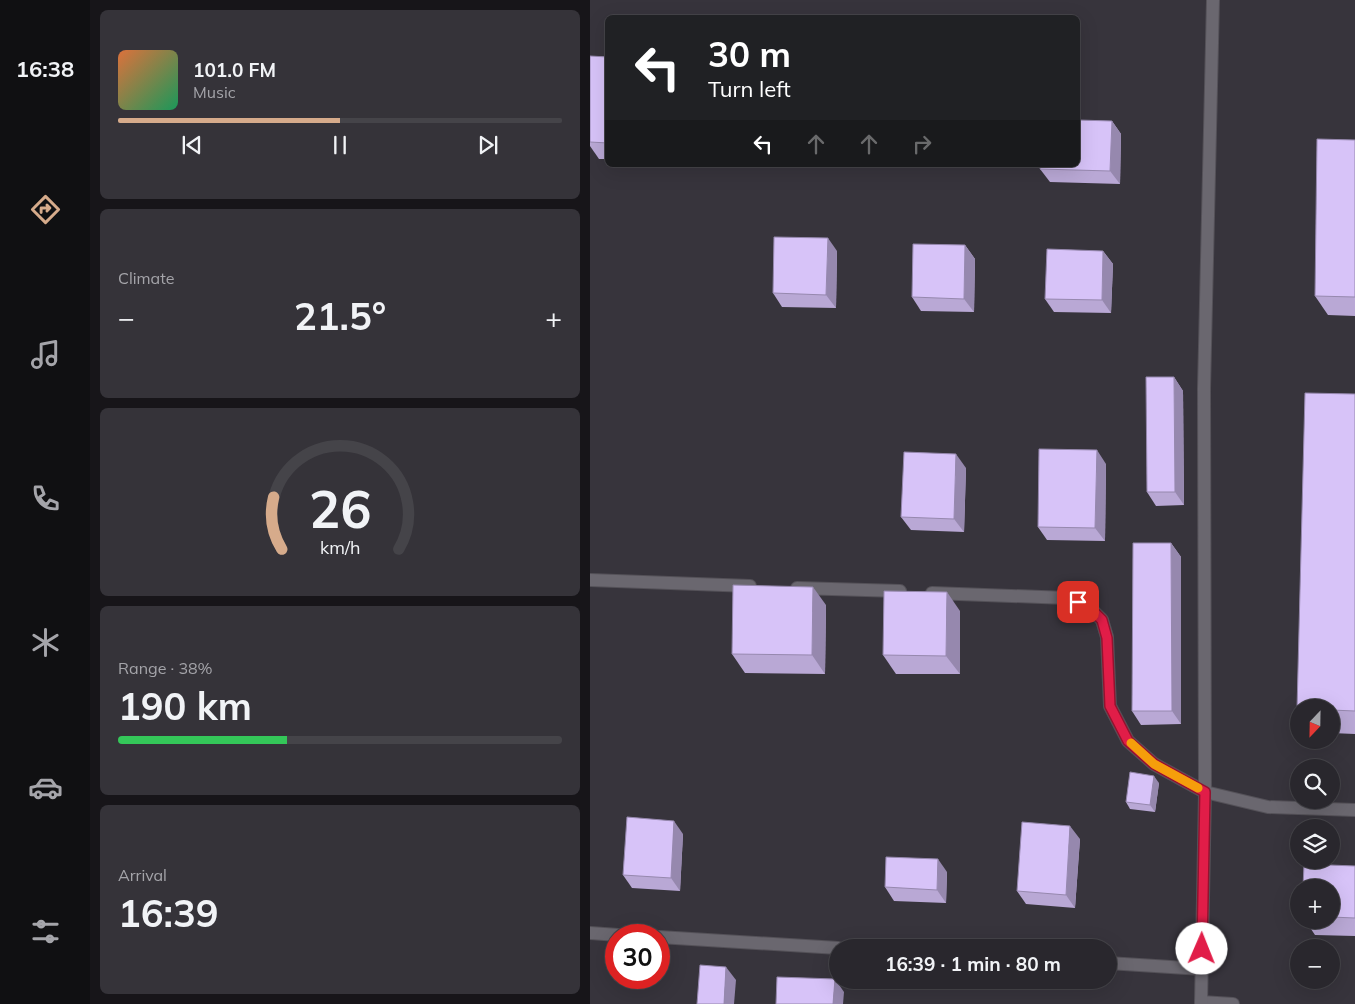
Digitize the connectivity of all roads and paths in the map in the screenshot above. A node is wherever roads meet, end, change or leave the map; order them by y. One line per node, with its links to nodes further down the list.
1 (1213, 0): 5 (street)
2 (590, 580): 3 (street)
3 (759, 586)
4 (789, 587): 5 (street)
5 (1205, 792): 6 (street); 12 (street)
6 (1355, 810)
7 (590, 933): 8 (street)
8 (605, 934)
9 (670, 938): 10 (street)
10 (829, 947)
11 (1117, 963): 12 (street)
12 (1202, 968): 13 (street)
13 (1201, 1003): 14 (street)
14 (1233, 1004)

